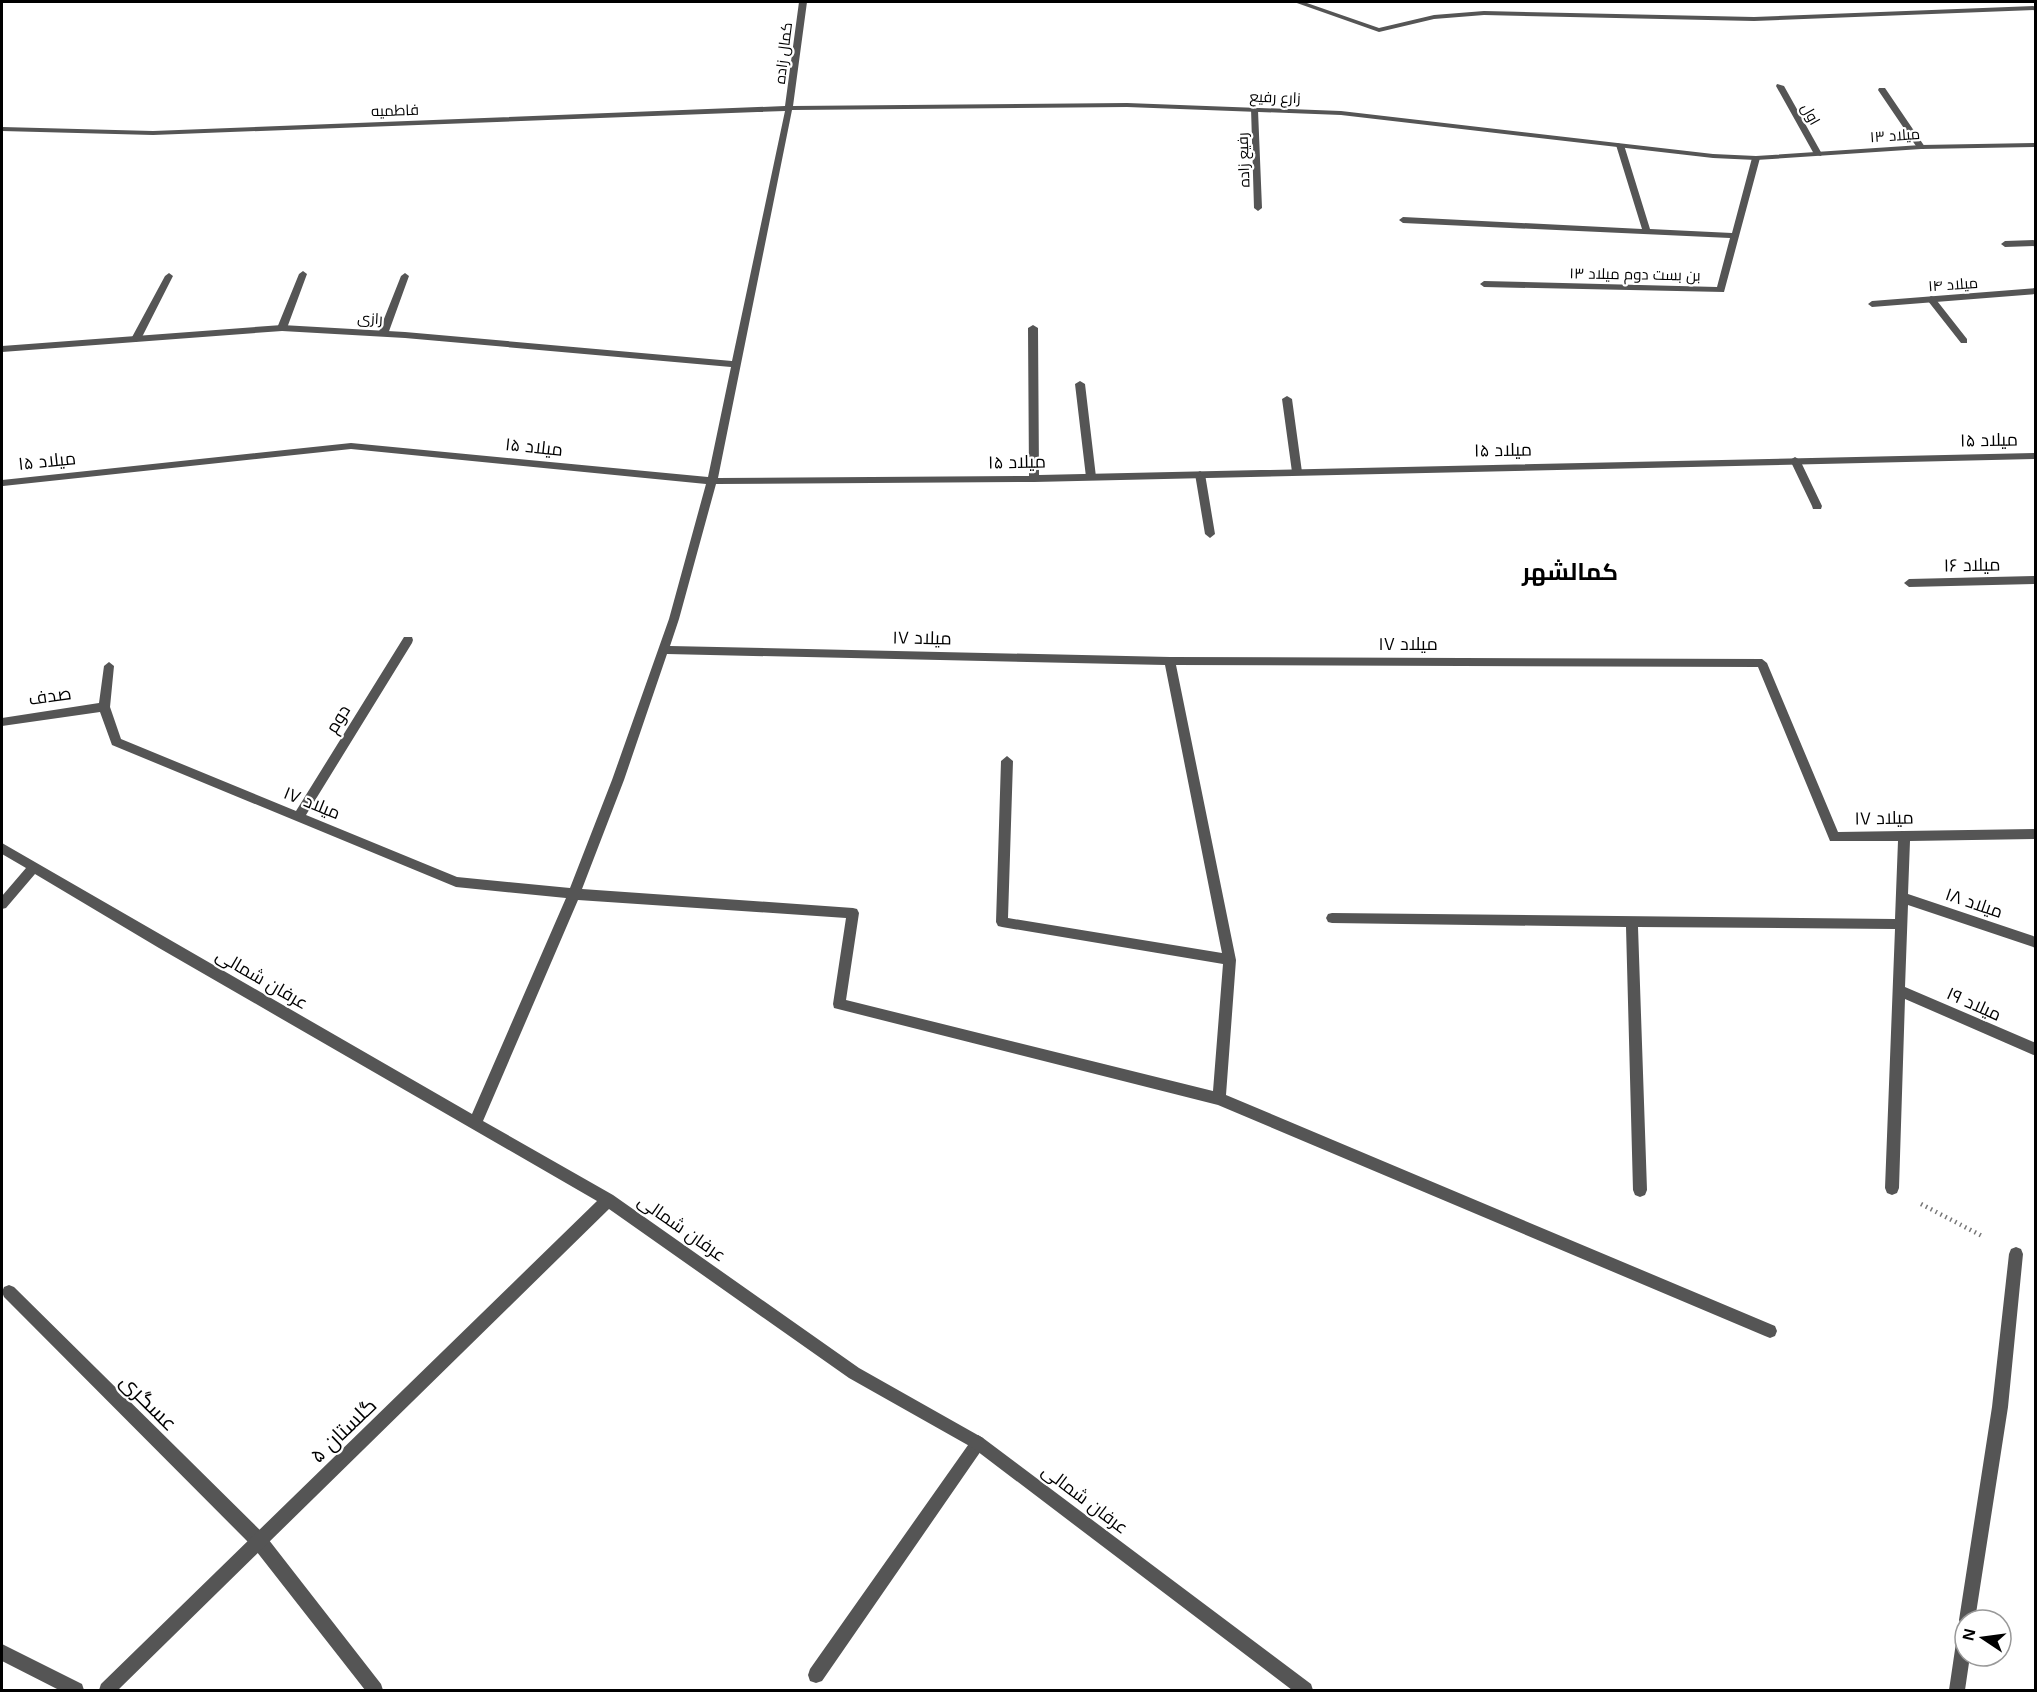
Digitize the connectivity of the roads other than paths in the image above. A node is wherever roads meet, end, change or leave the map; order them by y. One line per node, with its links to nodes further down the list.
1 (803, 2): 6 (street, کمال زاده)
2 (1298, 2): 3 (street)
3 (2036, 8)
4 (1780, 86): 12 (street, اول)
5 (1882, 90): 11 (street)
6 (789, 108): 7 (street, زارع رفیع); 8 (street, فاطمیه); 33 (street, کمال زاده)
7 (1254, 110): 9 (street, زارع رفیع); 14 (street, رفیع زاده)
8 (2, 129)
9 (1620, 145): 13 (street, زارع رفیع); 16 (street)
10 (2036, 145): 11 (street, میلاد ۱۳)
11 (1921, 147): 12 (street, میلاد ۱۳)
12 (1818, 154): 13 (street, میلاد ۱۳)
13 (1756, 158): 17 (street, بن بست دوم میلاد ۱۳)
14 (1258, 208)
15 (1403, 220): 16 (street)
16 (1647, 232): 17 (street)
17 (1736, 236): 23 (street, بن بست دوم میلاد ۱۳)
18 (2036, 243): 19 (street)
19 (2005, 244)
20 (303, 274): 27 (street)
21 (169, 276): 30 (street)
22 (405, 276): 29 (street)
23 (1484, 284)
24 (2036, 291): 25 (street, میلاد ۱۴)
25 (1931, 299): 26 (street, میلاد ۱۴); 31 (street)
26 (1872, 304)
27 (282, 328): 29 (street, رازی); 30 (street, رازی)
28 (1033, 328): 41 (street)
29 (383, 334): 33 (street, رازی)
30 (136, 339): 32 (street, رازی)
31 (1964, 341)
32 (2, 349)
33 (736, 364): 42 (street, کمال زاده)
34 (1080, 384): 40 (street)
35 (1287, 399): 38 (street)
36 (2036, 456): 37 (street, میلاد ۱۵)
37 (1795, 460): 38 (street, میلاد ۱۵); 44 (street)
38 (1297, 472): 39 (street, میلاد ۱۵)
39 (1200, 474): 40 (street, میلاد ۱۵); 45 (street)
40 (1091, 477): 41 (street, میلاد ۱۵)
41 (1034, 479): 42 (street, میلاد ۱۵)
42 (712, 481): 43 (street, میلاد ۱۵); 49 (street, کمال زاده)
43 (3, 483)
44 (1816, 506)
45 (1210, 534)
46 (2036, 580): 47 (street, میلاد ۱۶)
47 (1909, 583)
48 (408, 640): 55 (street, دوم)
49 (663, 650): 50 (street, میلاد ۱۷); 60 (street, کمال زاده)
50 (1170, 661): 57 (street, میلاد ۱۷); 67 (street)
51 (109, 666): 52 (street, میلاد ۱۷)
52 (104, 707): 53 (street, صدف); 55 (street, میلاد ۱۷)
53 (2, 722)
54 (1007, 761): 67 (street)
55 (298, 817): 60 (street, میلاد ۱۷)
56 (2036, 834): 57 (street, میلاد ۱۷)
57 (1904, 836): 61 (street)
58 (2, 848): 59 (street, عرفان شمالی)
59 (34, 867): 62 (street); 71 (street, عرفان شمالی)
60 (574, 894): 70 (street, میلاد ۱۷); 71 (street, کمال زاده)
61 (1901, 897): 65 (street); 66 (street, میلاد ۱۸)
62 (2, 904)
63 (1332, 918): 64 (street)
64 (1632, 921): 65 (street); 73 (street)
65 (1900, 924): 68 (street)
66 (2036, 943)
67 (1230, 960): 70 (street)
68 (1899, 990): 69 (street, میلاد ۱۹); 72 (street)
69 (2036, 1050)
70 (1219, 1099): 77 (street)
71 (475, 1123): 74 (street, عرفان شمالی)
72 (1892, 1188)
73 (1640, 1190)
74 (608, 1200): 78 (street, عرفان شمالی); 79 (street, گلستان ۵)
75 (2016, 1254): 80 (street)
76 (9, 1293): 79 (street, عسگری)
77 (1770, 1331)
78 (978, 1443): 83 (street); 87 (street, عرفان شمالی)
79 (259, 1541): 85 (street, گلستان ۵); 86 (street, عسگری)
80 (1969, 1608)
81 (2, 1652): 84 (street)
82 (1960, 1668): 88 (street)
83 (816, 1675)
84 (76, 1690)
85 (107, 1690)
86 (375, 1690)
87 (1305, 1690)
88 (1957, 1690)

